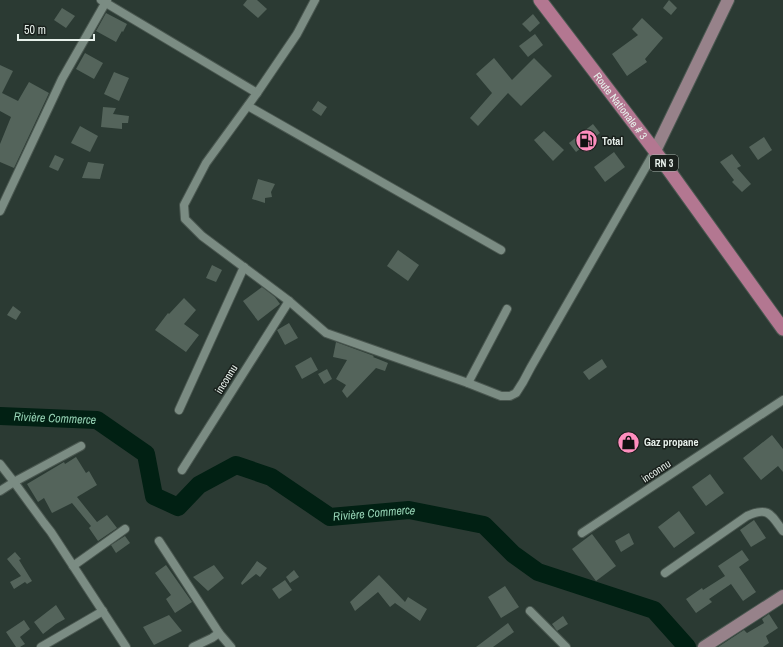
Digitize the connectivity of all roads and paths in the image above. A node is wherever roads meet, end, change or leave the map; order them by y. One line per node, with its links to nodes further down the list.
1 (315, 0): 5 (street)
2 (540, 0): 7 (main road, Route Nationale # 3 / RN 3)
3 (728, 0): 7 (main road)
4 (104, 1): 5 (street); 8 (street)
5 (257, 93): 6 (street)
6 (248, 106): 9 (street); 10 (street)
7 (655, 151): 13 (main road, Route Nationale # 3 / RN 3); 14 (street)
8 (0, 211)
9 (501, 250)
10 (244, 267): 11 (street); 16 (street)
11 (289, 301): 14 (street); 19 (street, inconnu)
12 (507, 309): 14 (street)
13 (783, 329)
14 (468, 383)
15 (783, 400): 24 (street, inconnu)
16 (180, 410)
17 (81, 446): 20 (street)
18 (0, 464): 20 (street)
19 (182, 470)
20 (14, 482): 21 (street); 26 (street)
21 (0, 491)
22 (125, 529): 26 (street)
23 (783, 531): 27 (street)
24 (582, 533)
25 (159, 540): 31 (street)
26 (74, 566): 29 (street)
27 (665, 573)
28 (783, 596): 32 (main road)
29 (103, 611): 33 (street); 34 (street)
30 (530, 611): 37 (street)
31 (219, 633): 35 (street); 36 (street)
32 (709, 646)
33 (41, 647)
34 (126, 647)
35 (193, 647)
36 (231, 647)
37 (566, 647)

